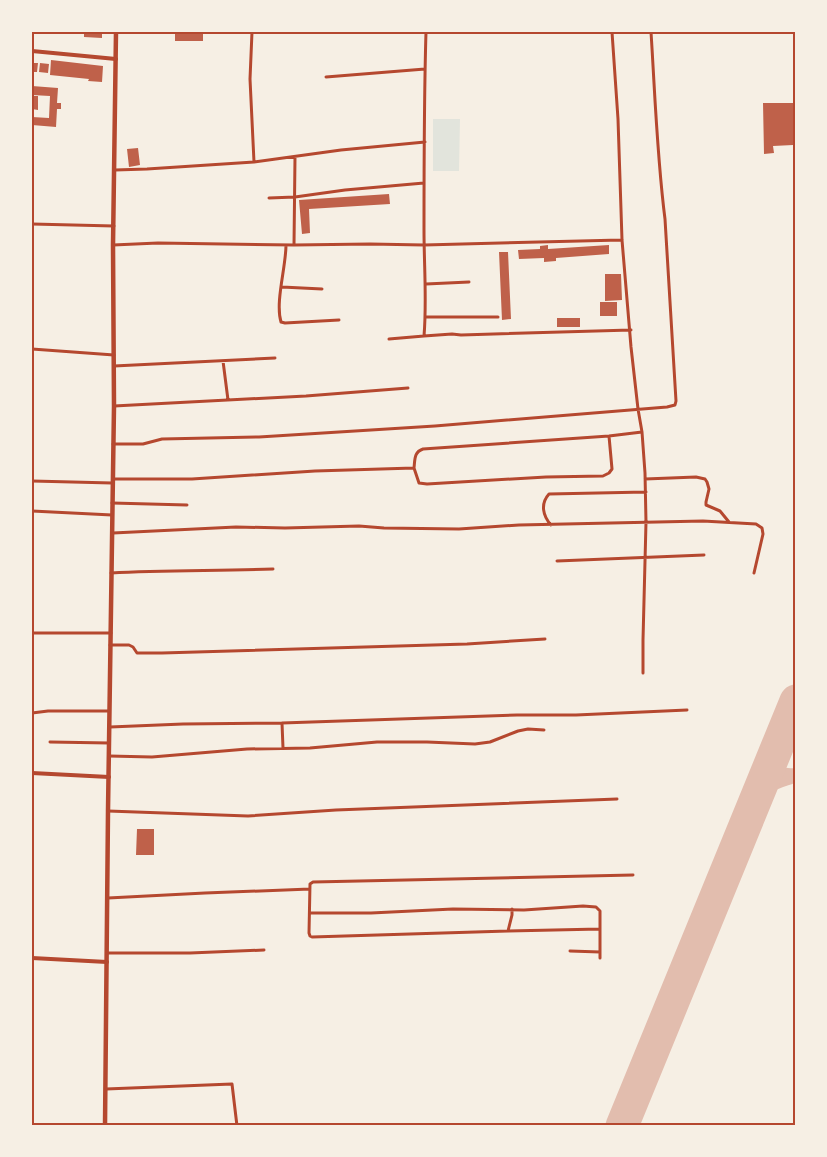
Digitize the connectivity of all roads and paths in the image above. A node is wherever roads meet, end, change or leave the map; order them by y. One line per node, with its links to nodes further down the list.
1 (116, 32): 7 (highway)
2 (252, 32): 12 (street)
3 (426, 32): 8 (street)
4 (612, 32): 19 (street)
5 (651, 32): 42 (street)
6 (32, 51): 7 (street)
7 (116, 59): 13 (highway)
8 (425, 69): 9 (street); 10 (street)
9 (326, 77)
10 (425, 142): 11 (street); 14 (street)
11 (295, 157): 12 (street); 15 (street)
12 (254, 162): 13 (street)
13 (115, 170): 18 (highway)
14 (424, 183): 15 (street); 23 (street)
15 (294, 197): 16 (street); 22 (street)
16 (269, 198)
17 (32, 225): 18 (street)
18 (114, 226): 20 (highway)
19 (622, 240): 23 (street); 31 (street)
20 (113, 245): 21 (street); 35 (highway)
21 (286, 245): 22 (street); 26 (street)
22 (294, 245): 23 (street)
23 (424, 245): 25 (street)
24 (469, 282): 25 (street)
25 (426, 284): 28 (street)
26 (282, 287): 27 (street); 30 (street)
27 (322, 289)
28 (426, 317): 29 (street); 32 (street)
29 (498, 317)
30 (339, 320)
31 (630, 330): 32 (street); 42 (street)
32 (424, 336): 33 (street)
33 (389, 339)
34 (32, 349): 35 (street)
35 (115, 355): 38 (highway)
36 (275, 358): 37 (street)
37 (223, 361): 38 (street); 40 (street)
38 (114, 366): 41 (highway)
39 (408, 388): 40 (street)
40 (228, 400): 41 (street)
41 (114, 406): 45 (highway)
42 (638, 409): 43 (street); 45 (street)
43 (642, 432): 44 (street); 47 (street)
44 (609, 436): 46 (street); 46 (street)
45 (113, 444): 49 (highway)
46 (414, 468): 49 (street)
47 (645, 479): 50 (street); 56 (street)
48 (32, 481): 49 (street)
49 (112, 481): 51 (highway)
50 (646, 492): 55 (street); 57 (street)
51 (112, 503): 52 (street); 54 (highway)
52 (187, 505)
53 (32, 511): 54 (street)
54 (112, 515): 58 (highway)
55 (646, 522): 56 (street); 57 (street); 60 (street)
56 (729, 522): 64 (street)
57 (551, 525): 58 (street)
58 (112, 533): 63 (highway)
59 (704, 555): 60 (street)
60 (645, 557): 61 (street); 69 (street)
61 (557, 561)
62 (273, 569): 63 (street)
63 (111, 573): 66 (highway)
64 (754, 573)
65 (32, 633): 66 (street)
66 (111, 633): 68 (highway)
67 (545, 639): 68 (street)
68 (110, 645): 71 (highway)
69 (643, 674)
70 (687, 710): 73 (street)
71 (109, 711): 72 (street); 74 (highway)
72 (32, 713)
73 (282, 723): 74 (street); 78 (street)
74 (109, 727): 77 (highway)
75 (544, 730): 78 (street)
76 (50, 742): 77 (street)
77 (109, 743): 79 (highway)
78 (283, 748): 79 (street)
79 (109, 756): 81 (highway)
80 (32, 773): 81 (street)
81 (108, 777): 83 (highway)
82 (617, 799): 83 (street)
83 (108, 811): 86 (highway)
84 (633, 875): 85 (street)
85 (310, 889): 86 (street); 88 (street)
86 (108, 898): 94 (highway)
87 (512, 909): 88 (street); 89 (street); 90 (street)
88 (310, 913): 90 (street)
89 (600, 929): 90 (street); 93 (street)
90 (508, 931)
91 (264, 950): 94 (street)
92 (570, 951): 93 (street)
93 (600, 952): 96 (street)
94 (107, 953): 97 (highway)
95 (32, 958): 97 (street)
96 (600, 958)
97 (106, 962): 98 (highway)
98 (106, 1089): 99 (highway); 100 (street)
99 (105, 1125)
100 (237, 1125)

